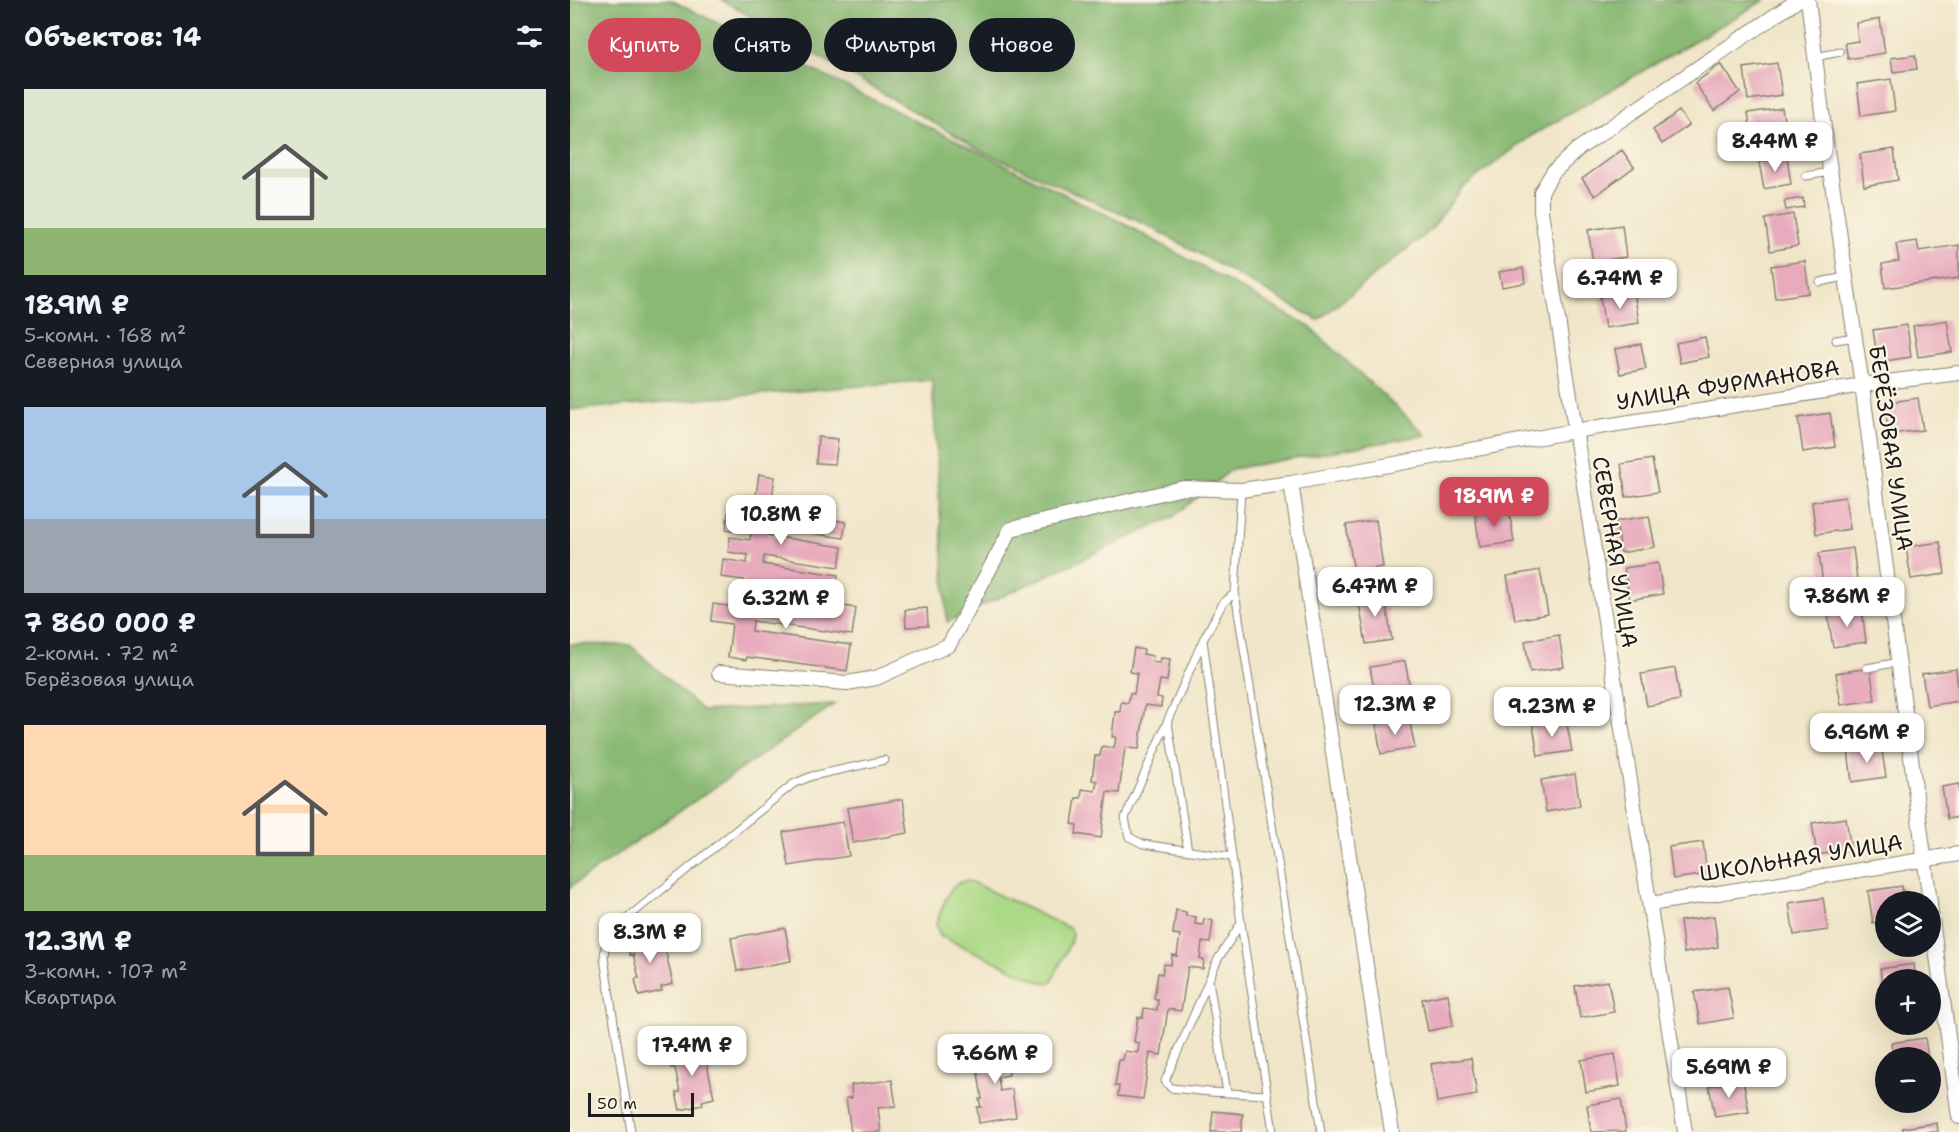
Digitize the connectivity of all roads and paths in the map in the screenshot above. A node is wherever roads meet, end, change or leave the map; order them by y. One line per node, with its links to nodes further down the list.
1 (1798, 0): 15 (street, СЕВЕРНАЯ УЛИЦА)
2 (1808, 0): 4 (street, БЕРЁЗОВАЯ УЛИЦА)
3 (1839, 52): 4 (lane)
4 (1815, 57): 5 (street, БЕРЁЗОВАЯ УЛИЦА)
5 (1825, 136): 6 (lane); 7 (street, БЕРЁЗОВАЯ УЛИЦА)
6 (1797, 141)
7 (1830, 172): 8 (lane); 9 (street, БЕРЁЗОВАЯ УЛИЦА)
8 (1806, 176)
9 (1845, 277): 10 (lane); 11 (street, БЕРЁЗОВАЯ УЛИЦА)
10 (1820, 282)
11 (1854, 337): 12 (lane); 14 (street, БЕРЁЗОВАЯ УЛИЦА)
12 (1836, 340)
13 (1959, 373): 14 (street, УЛИЦА ФУРМАНОВА)
14 (1862, 385): 15 (street, УЛИЦА ФУРМАНОВА); 20 (street, БЕРЁЗОВАЯ УЛИЦА)
15 (1574, 431): 16 (street, УЛИЦА ФУРМАНОВА); 30 (street, СЕВЕРНАЯ УЛИЦА)
16 (1291, 483): 17 (street, УЛИЦА ФУРМАНОВА); 40 (street)
17 (1241, 490): 18 (lane); 22 (street, УЛИЦА ФУРМАНОВА)
18 (1235, 593): 19 (lane); 39 (lane)
19 (1203, 640): 23 (lane); 27 (lane)
20 (1899, 662): 21 (lane); 28 (street, БЕРЁЗОВАЯ УЛИЦА)
21 (1868, 668)
22 (719, 673)
23 (1168, 721): 25 (lane); 25 (lane)
24 (885, 760): 37 (lane)
25 (1188, 851): 27 (lane)
26 (1959, 854): 28 (street, ШКОЛЬНАЯ УЛИЦА)
27 (1232, 857): 31 (lane)
28 (1924, 859): 29 (street, БЕРЁЗОВАЯ УЛИЦА); 30 (street, ШКОЛЬНАЯ УЛИЦА)
29 (1928, 891)
30 (1650, 904): 41 (street, СЕВЕРНАЯ УЛИЦА)
31 (1241, 923): 33 (lane); 35 (lane)
32 (1937, 957): 36 (street, БЕРЁЗОВАЯ УЛИЦА)
33 (1209, 980): 34 (lane); 34 (lane)
34 (1227, 1093): 35 (lane)
35 (1267, 1095): 38 (lane)
36 (1959, 1117)
37 (631, 1132)
38 (1273, 1132)
39 (1321, 1132)
40 (1392, 1132)
41 (1685, 1132)

